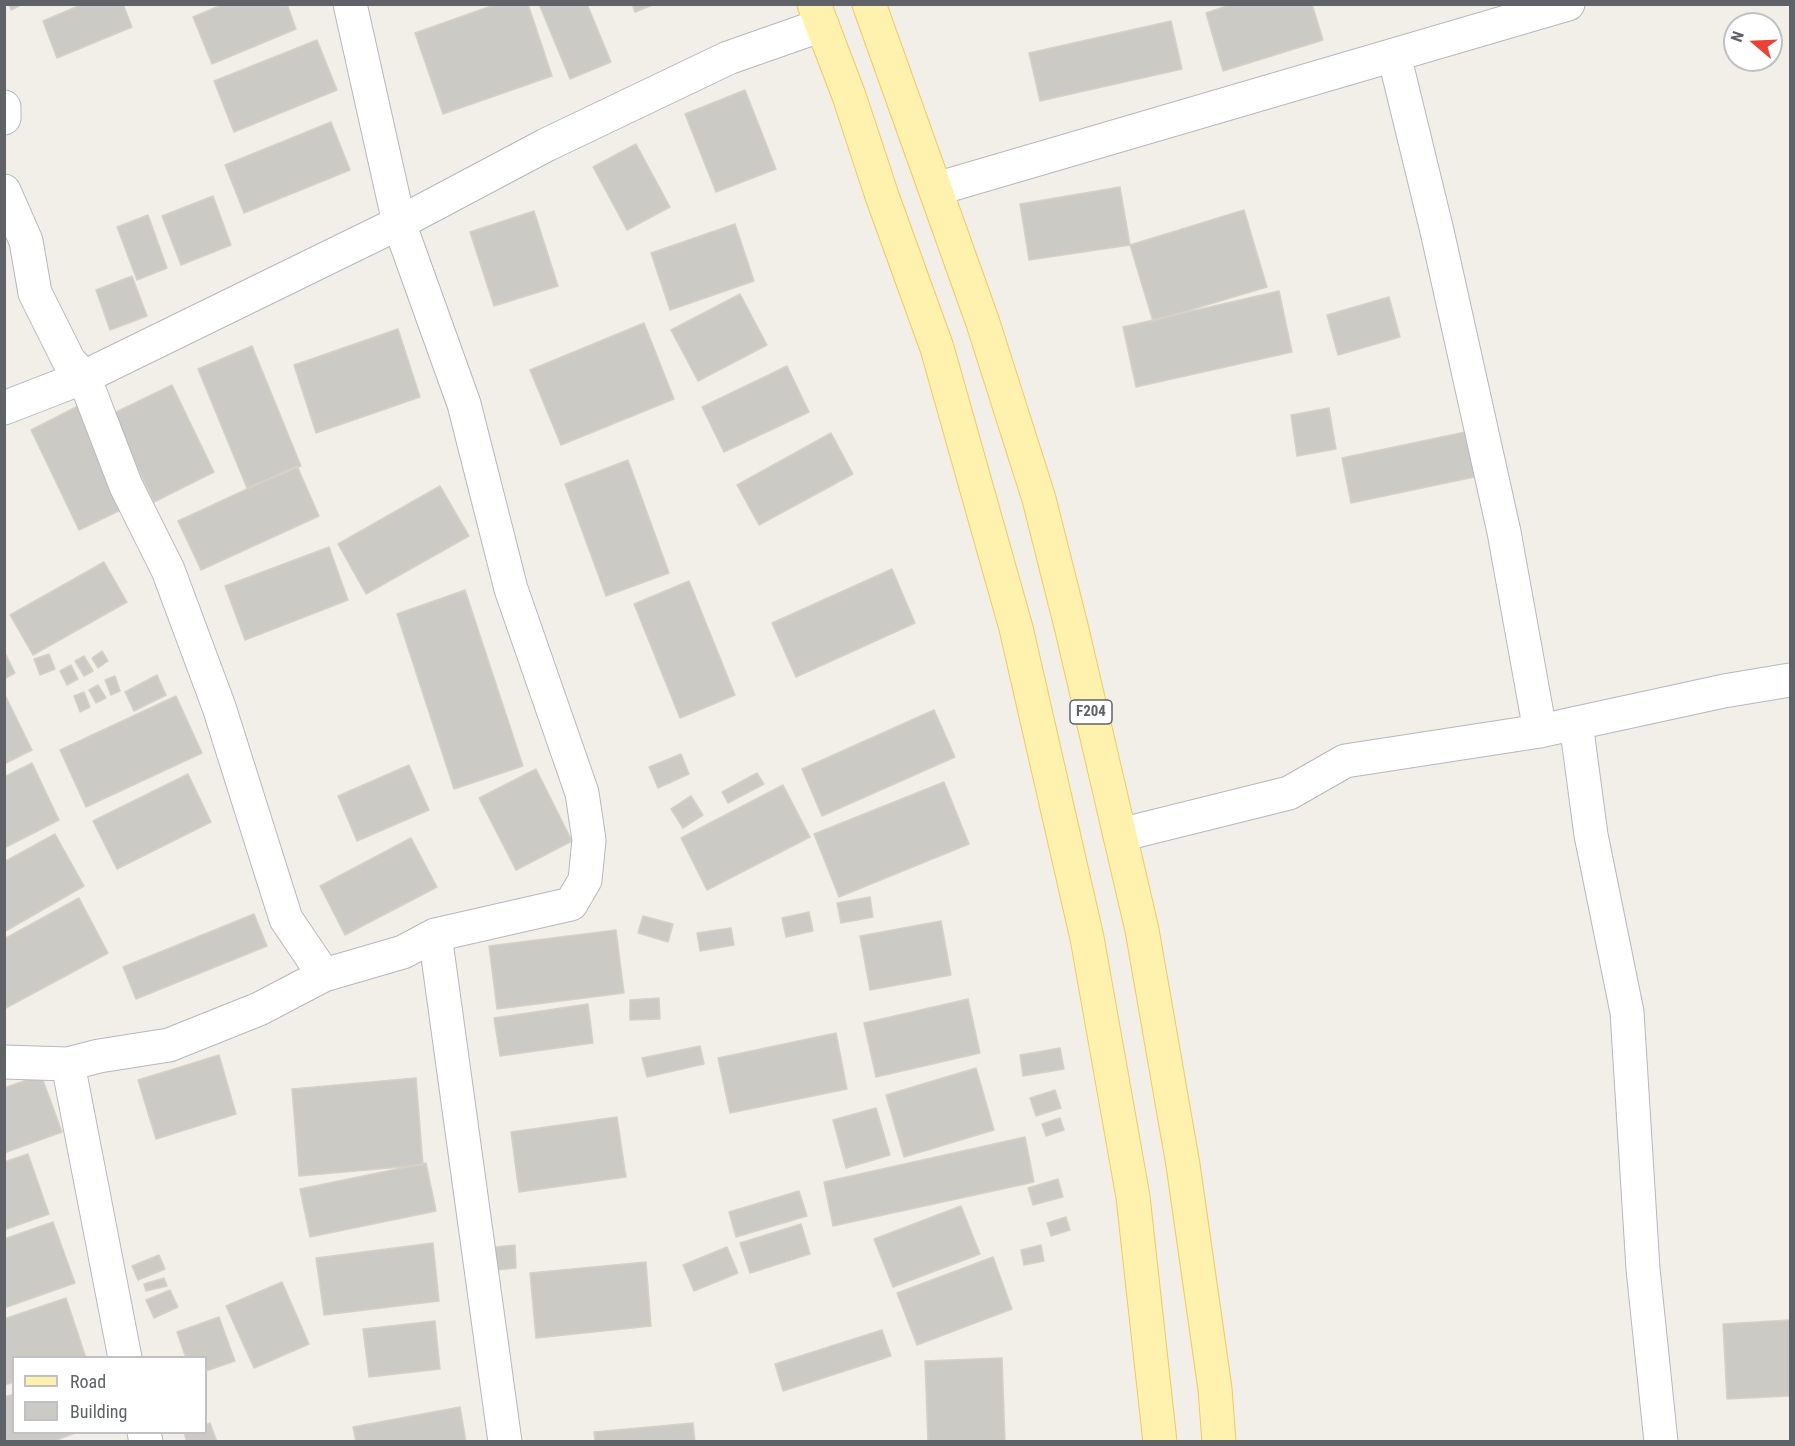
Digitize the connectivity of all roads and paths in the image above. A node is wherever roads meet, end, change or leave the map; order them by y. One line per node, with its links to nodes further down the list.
1 (350, 4): 10 (street)
2 (869, 4): 8 (main road, F204)
3 (1568, 4): 5 (street)
4 (818, 15): 10 (street); 23 (main road)
5 (1395, 55): 8 (street); 15 (street)
6 (4, 107): 7 (street)
7 (4, 118)
8 (936, 189): 16 (main road, F204)
9 (4, 191): 11 (street)
10 (399, 223): 11 (street); 17 (street)
11 (84, 377): 12 (street); 18 (street)
12 (4, 408)
13 (1791, 680): 14 (street)
14 (1576, 723): 15 (street); 25 (street)
15 (1540, 731): 16 (street)
16 (1120, 835): 24 (main road, F204)
17 (435, 935): 18 (street); 22 (street)
18 (324, 975): 20 (street)
19 (4, 1062): 20 (street)
20 (68, 1064): 21 (street)
21 (125, 1356)
22 (505, 1442)
23 (1160, 1442)
24 (1220, 1442)
25 (1661, 1442)

